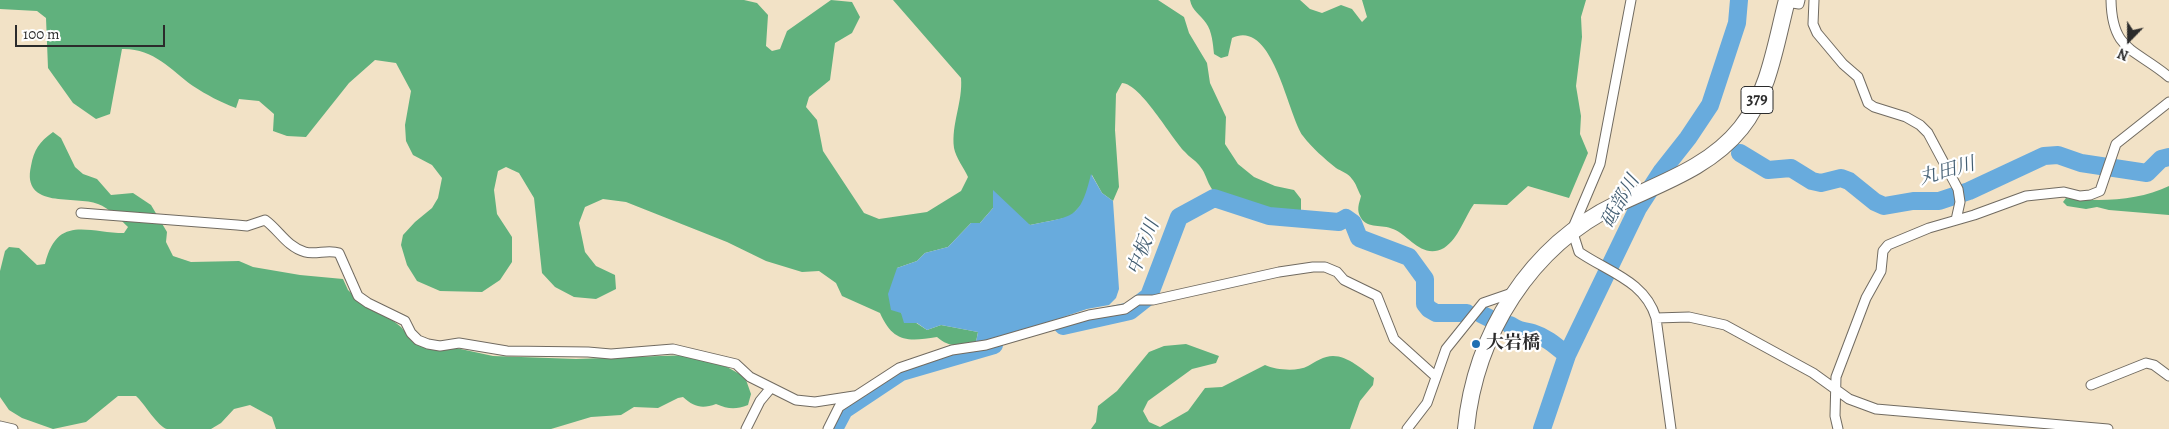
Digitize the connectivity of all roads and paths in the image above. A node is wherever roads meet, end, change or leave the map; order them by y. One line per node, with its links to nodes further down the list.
1 (1631, 0): 9 (street)
2 (1814, 0): 8 (street)
3 (2111, 0): 5 (street)
4 (1791, 1): 9 (highway, 379)
5 (2169, 77)
6 (2169, 102): 8 (street)
7 (81, 213): 15 (street)
8 (1956, 220): 16 (street)
9 (1572, 230): 10 (highway, 379); 11 (street)
10 (1513, 293): 12 (street); 23 (highway, 379)
11 (1656, 318): 16 (street); 24 (street)
12 (1434, 376): 17 (street); 22 (street)
13 (2169, 376): 14 (street)
14 (2091, 385)
15 (770, 388): 17 (street); 20 (street)
16 (1835, 390): 25 (street); 26 (street)
17 (854, 396): 21 (street)
18 (0, 426): 19 (street)
19 (13, 429)
20 (746, 429)
21 (828, 429)
22 (1407, 429)
23 (1466, 429)
24 (1671, 429)
25 (1838, 429)
26 (2108, 429)

